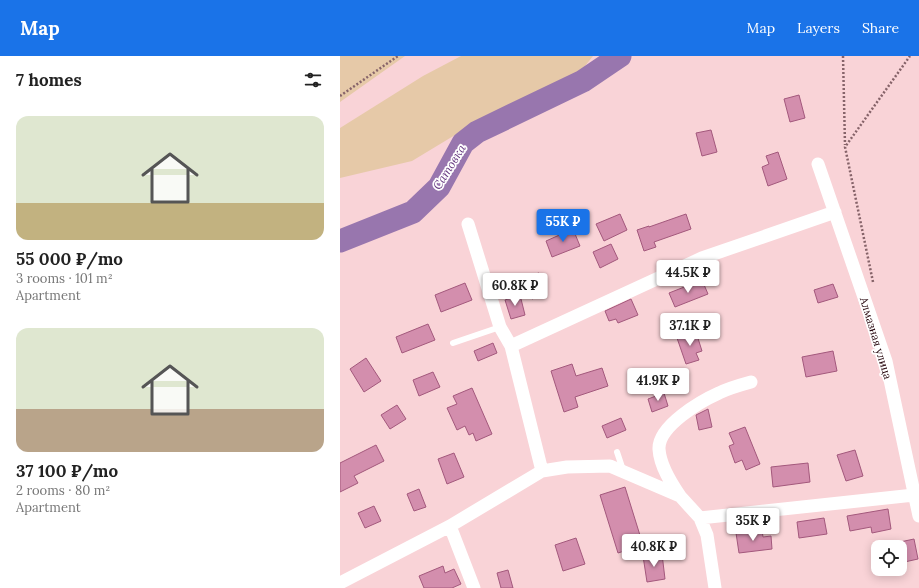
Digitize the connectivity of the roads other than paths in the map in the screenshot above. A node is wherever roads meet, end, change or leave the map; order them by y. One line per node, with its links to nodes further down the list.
1 (818, 164): 2 (street, Алмазная улица)
2 (835, 212): 6 (street); 11 (street, Алмазная улица)
3 (468, 224): 4 (street)
4 (500, 327): 5 (lane); 6 (street)
5 (453, 343)
6 (511, 346): 9 (street)
7 (751, 382): 12 (street)
8 (617, 452): 10 (lane)
9 (542, 471): 10 (street); 15 (street)
10 (624, 472): 12 (street)
11 (914, 495): 13 (street, Алмазная улица); 14 (street)
12 (680, 496): 14 (street)
13 (919, 516)
14 (700, 518): 18 (street)
15 (450, 526): 16 (street); 17 (street)
16 (340, 582)
17 (474, 588)
18 (715, 588)

